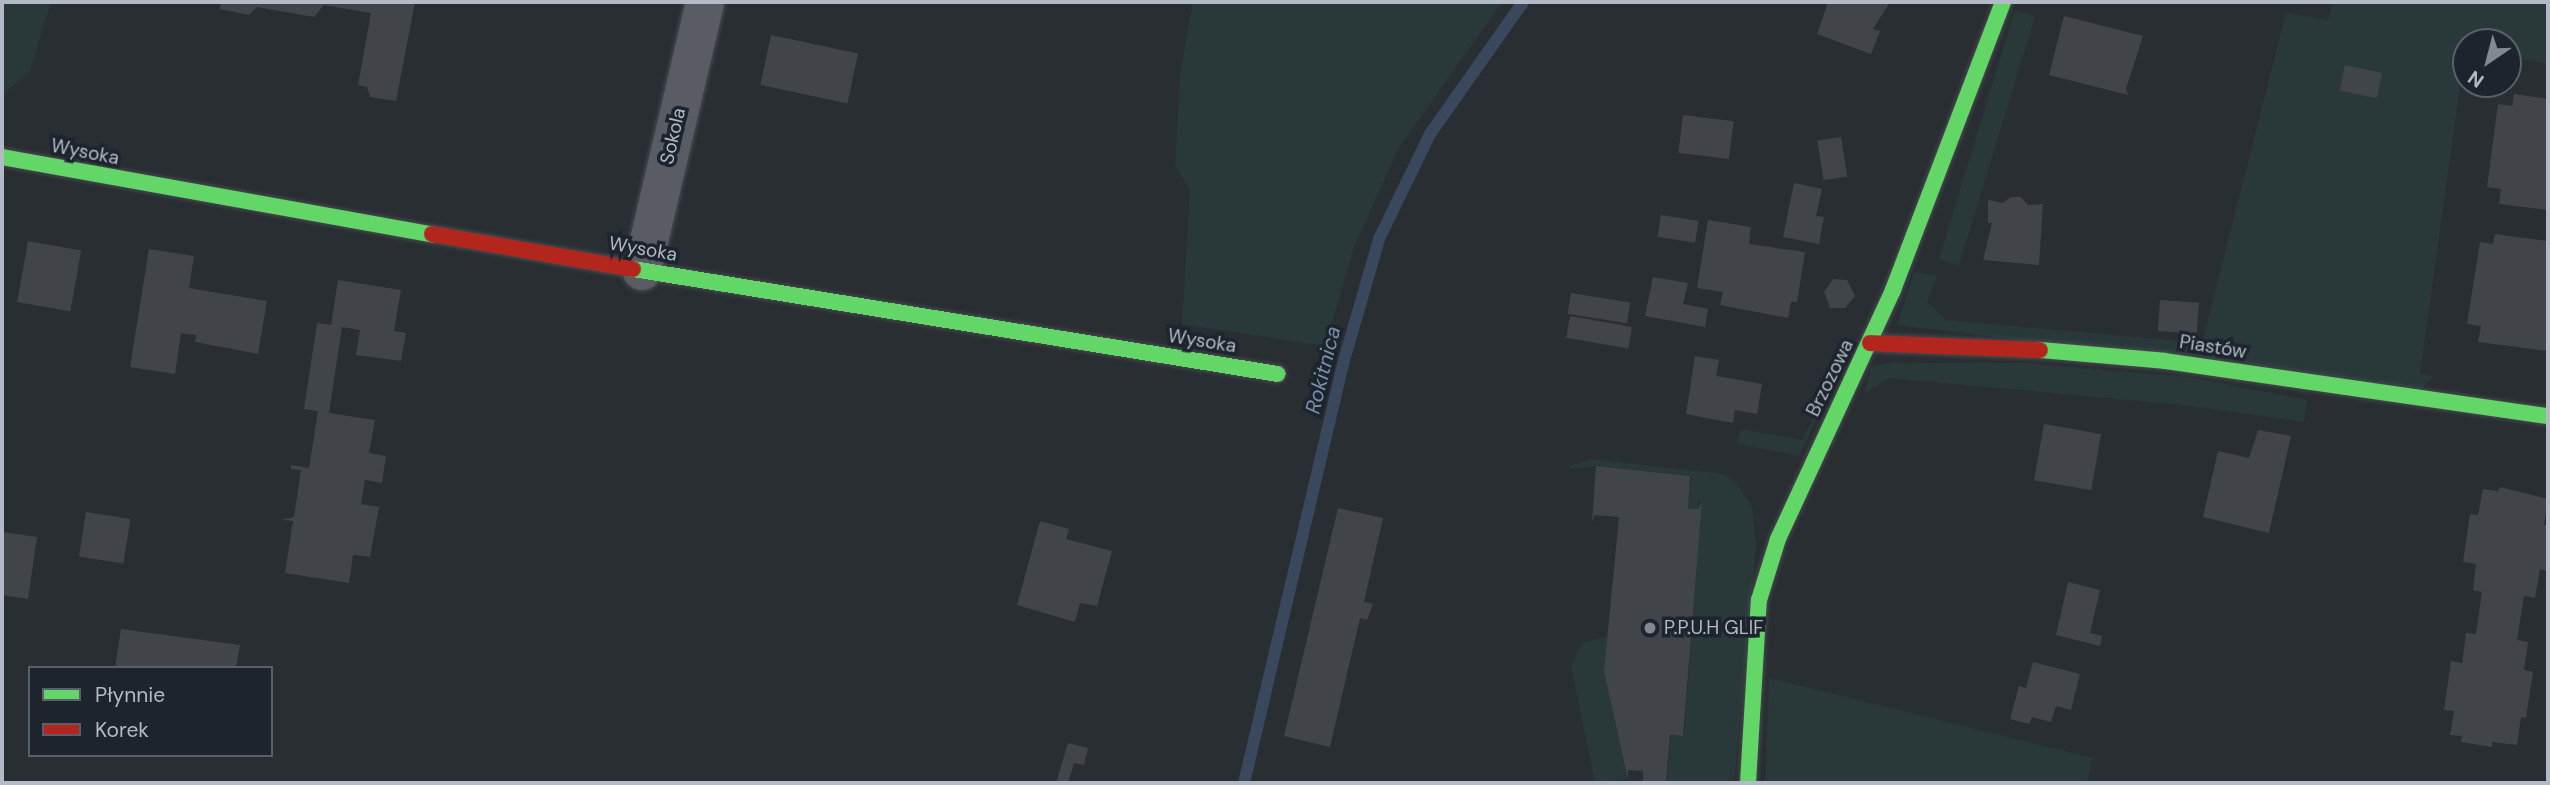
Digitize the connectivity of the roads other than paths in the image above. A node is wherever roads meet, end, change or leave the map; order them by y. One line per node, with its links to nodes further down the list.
1 (705, 2): 4 (street, Sokola)
2 (2003, 2): 5 (street, Brzozowa)
3 (2, 157): 4 (street, Wysoka)
4 (642, 271): 6 (street, Wysoka)
5 (1870, 343): 7 (street, Piastów); 8 (street, Brzozowa)
6 (1278, 374)
7 (2548, 416)
8 (1748, 783)

